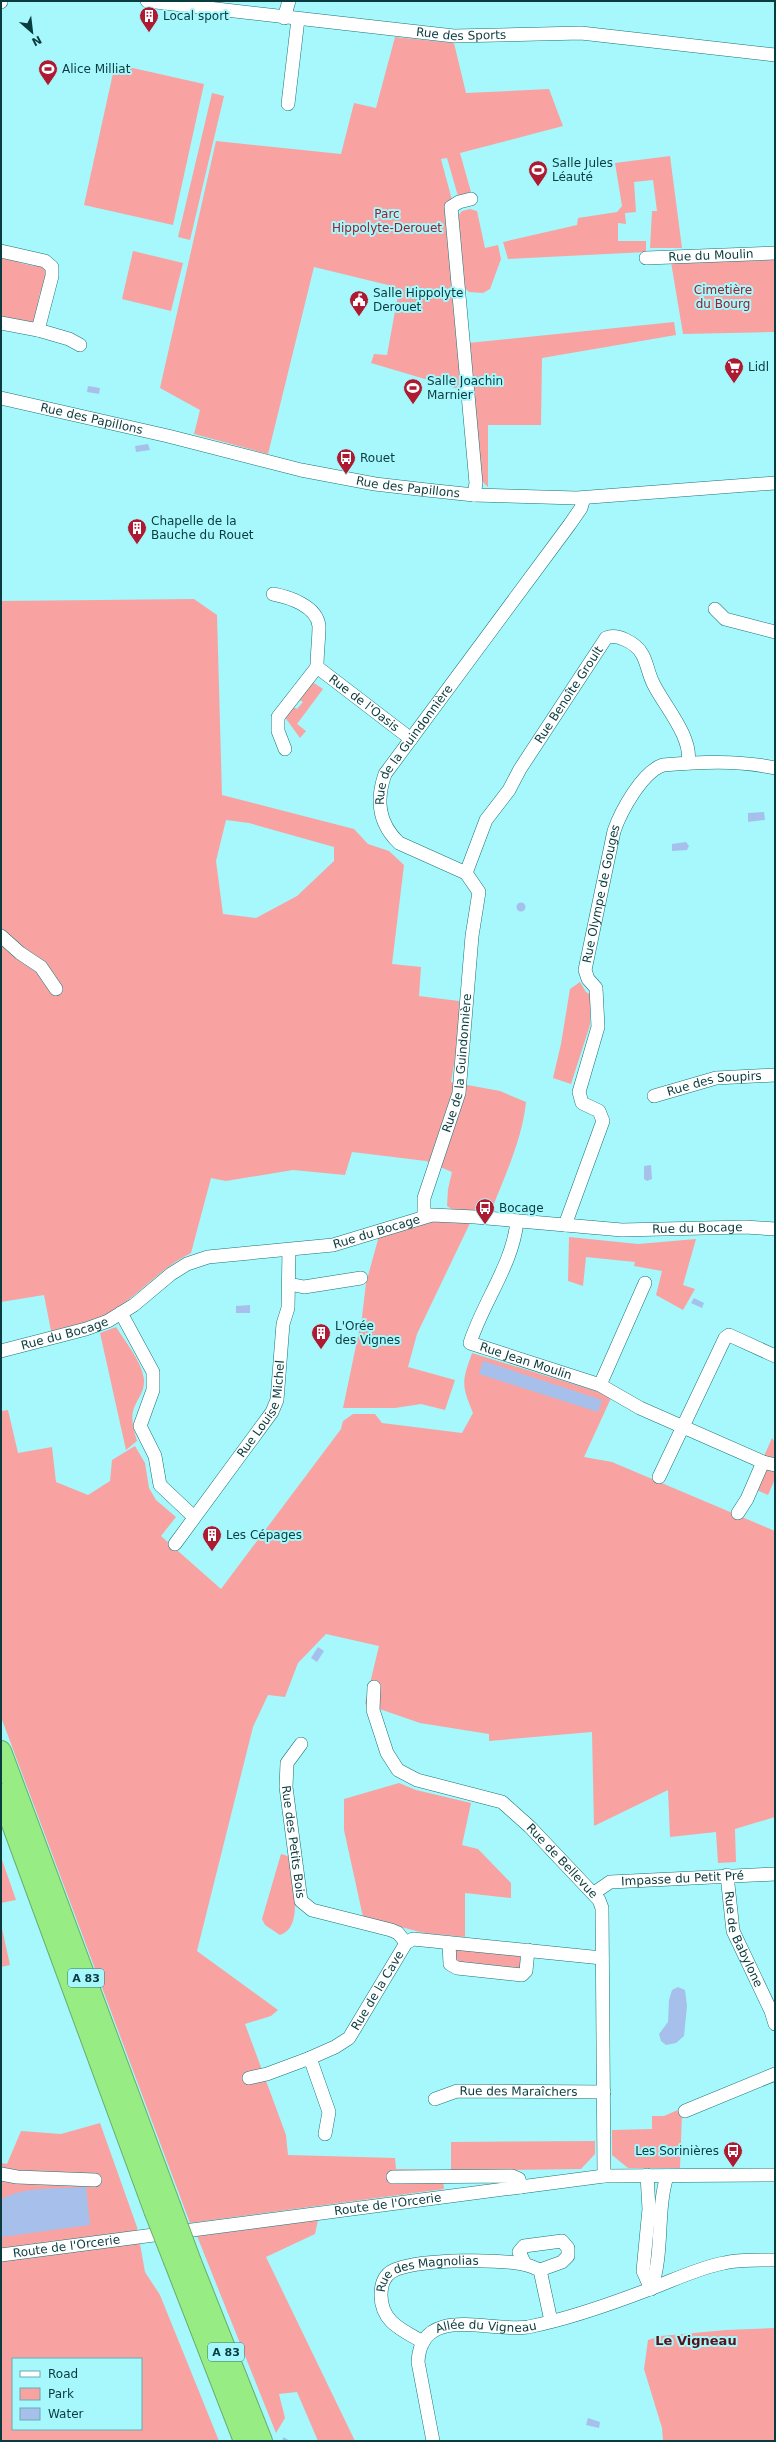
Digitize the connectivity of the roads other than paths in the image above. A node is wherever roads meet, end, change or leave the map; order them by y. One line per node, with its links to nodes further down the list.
1 (147, 1): 3 (street, Rue des Sports)
2 (289, 1): 3 (street)
3 (284, 18): 4 (street, Rue des Sports)
4 (298, 19): 5 (street, Rue des Sports); 6 (street)
5 (775, 55)
6 (288, 104)
7 (471, 199): 16 (street)
8 (1, 251): 12 (street)
9 (775, 253): 10 (street, Rue du Moulin)
10 (646, 258)
11 (1, 323): 12 (street)
12 (38, 330): 13 (street)
13 (80, 345)
14 (1, 398): 16 (street, Rue des Papillons)
15 (775, 483): 17 (street, Rue des Papillons)
16 (474, 495): 17 (street, Rue des Papillons)
17 (584, 498): 22 (street, Rue de la Guindonnière)
18 (273, 594): 21 (street, Rue de l'Oasis)
19 (715, 609): 20 (street)
20 (775, 632)
21 (317, 667): 22 (street, Rue de l'Oasis); 23 (street, Rue de l'Oasis)
22 (411, 739): 26 (street, Rue de la Guindonnière)
23 (285, 749)
24 (688, 763): 25 (street, Rue Olympe de Gouges); 26 (street, Rue Benoîte Groult); 33 (street, Rue Olympe de Gouges)
25 (775, 768)
26 (466, 873): 31 (street, Rue de la Guindonnière)
27 (1, 936): 28 (street)
28 (56, 989)
29 (775, 1074): 30 (street, Rue des Soupirs)
30 (654, 1096)
31 (424, 1216): 32 (street, Rue du Bocage); 35 (street, Rue du Bocage)
32 (517, 1221): 33 (street, Rue du Bocage); 42 (street, Rue Jean Moulin)
33 (565, 1224): 34 (street, Rue du Bocage)
34 (775, 1229)
35 (289, 1250): 38 (street, Rue Louise Michel); 39 (street, Rue du Bocage)
36 (361, 1278): 38 (street)
37 (645, 1283): 42 (street)
38 (289, 1284): 47 (street, Rue Louise Michel)
39 (121, 1313): 40 (street, Rue du Bocage); 47 (street)
40 (1, 1351)
41 (775, 1356): 43 (street)
42 (600, 1385): 43 (street)
43 (684, 1428): 44 (street); 45 (street)
44 (769, 1464): 46 (street)
45 (659, 1477)
46 (738, 1513)
47 (194, 1517): 48 (street, Rue Louise Michel)
48 (175, 1544)
49 (374, 1687): 55 (street, Rue de Bellevue)
50 (301, 1744): 56 (street, Rue des Petits Bois)
51 (1, 1751): 78 (highway, A 83)
52 (1, 1794): 78 (highway, A 83)
53 (775, 1874): 54 (street, Impasse du Petit Pré)
54 (727, 1875): 55 (street, Impasse du Petit Pré); 60 (street, Rue de Babylone)
55 (594, 1893): 59 (street, Rue de Bellevue)
56 (406, 1943): 57 (street, Rue de la Cave); 61 (street, Rue de la Cave)
57 (449, 1943): 58 (street, Rue de la Cave); 58 (street)
58 (528, 1950): 59 (street, Rue de la Cave)
59 (602, 1958): 64 (street, Rue de Bellevue)
60 (775, 2024)
61 (310, 2058): 63 (street, Rue de la Cave); 67 (street)
62 (775, 2074): 66 (street)
63 (249, 2078)
64 (604, 2092): 65 (street, Rue des Maraîchers); 71 (street, Rue de Bellevue)
65 (435, 2099)
66 (685, 2111)
67 (325, 2134)
68 (1, 2174): 74 (street)
69 (647, 2175): 71 (street, Route de l'Orcerie); 72 (street, Route de l'Orcerie); 76 (street)
70 (775, 2175): 72 (street, Route de l'Orcerie)
71 (604, 2176): 75 (street, Route de l'Orcerie)
72 (667, 2176): 77 (street)
73 (393, 2177): 75 (street)
74 (94, 2180)
75 (521, 2187): 79 (street, Route de l'Orcerie)
76 (648, 2194): 77 (street); 84 (street)
77 (664, 2195): 84 (street)
78 (162, 2208): 81 (highway, A 83, bridge)
79 (1, 2255)
80 (775, 2260): 84 (street, Allée du Vigneau)
81 (183, 2262): 87 (highway, A 83); 88 (highway, A 83)
82 (525, 2264): 83 (street, Rue des Magnolias); 83 (street); 86 (street, Rue des Magnolias)
83 (540, 2270): 85 (street)
84 (651, 2289): 85 (street, Allée du Vigneau)
85 (551, 2321): 86 (street, Allée du Vigneau)
86 (423, 2342): 89 (street, Allée du Vigneau)
87 (244, 2441)
88 (262, 2441)
89 (433, 2441)

